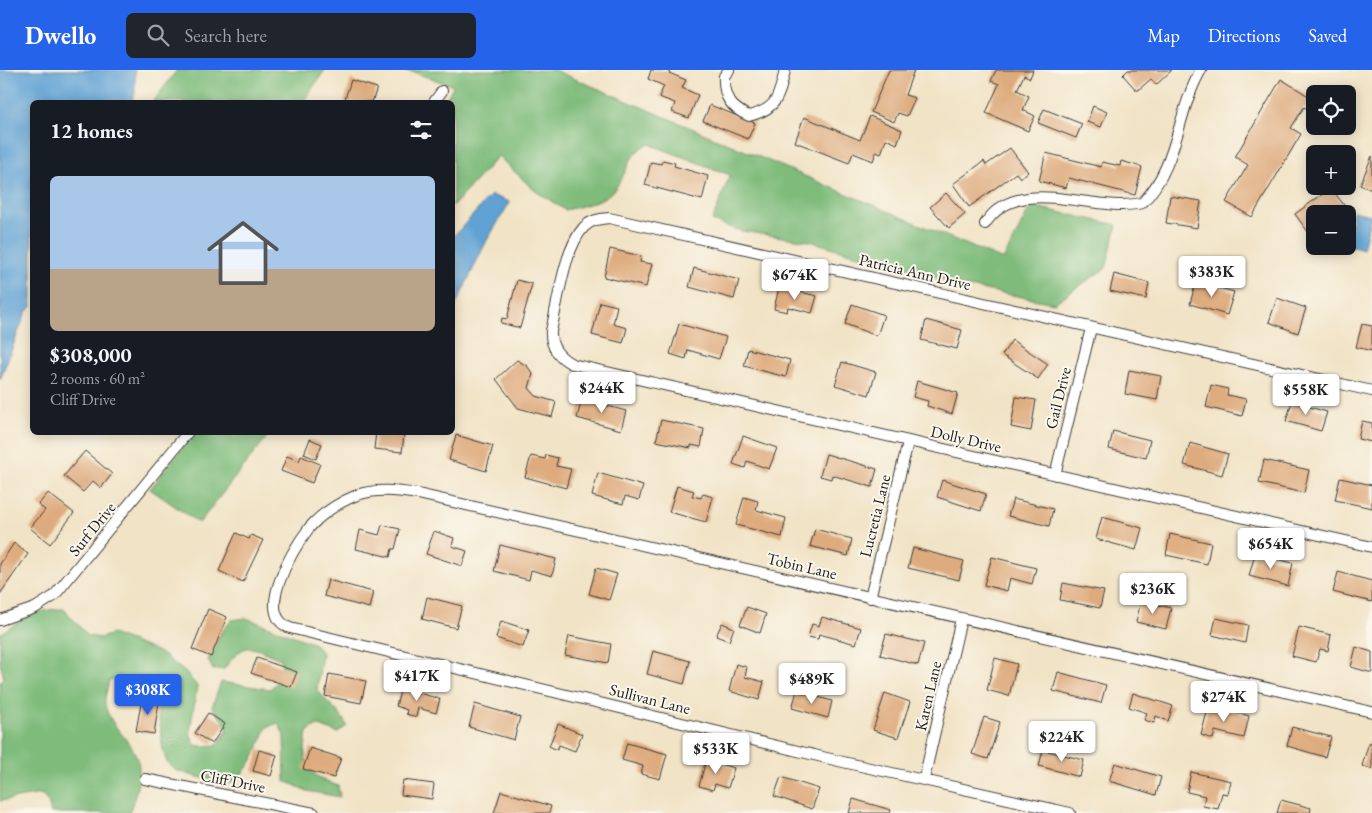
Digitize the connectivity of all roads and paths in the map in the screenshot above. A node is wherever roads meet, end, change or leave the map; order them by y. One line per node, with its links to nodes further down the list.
1 (729, 70): 2 (street)
2 (785, 70)
3 (1201, 70): 6 (street)
4 (442, 91): 5 (street)
5 (435, 100)
6 (985, 224)
7 (1091, 328): 8 (street, Patricia Ann Drive); 9 (street, Patricia Ann Drive); 12 (street, Gail Drive)
8 (557, 353): 11 (street, Dolly Drive)
9 (1372, 391)
10 (186, 435): 17 (street, Surf Drive)
11 (908, 442): 12 (street, Dolly Drive); 15 (street, Lucretia Lane)
12 (1055, 475): 13 (street, Dolly Drive)
13 (1372, 547)
14 (276, 598): 15 (street, Tobin Lane); 20 (street, Sullivan Lane)
15 (870, 598): 16 (street, Tobin Lane)
16 (961, 619): 18 (street, Tobin Lane); 20 (street, Karen Lane)
17 (0, 620)
18 (1372, 712)
19 (145, 779): 21 (street, Cliff Drive)
20 (924, 779): 22 (street, Sullivan Lane)
21 (314, 813)
22 (1070, 813)

